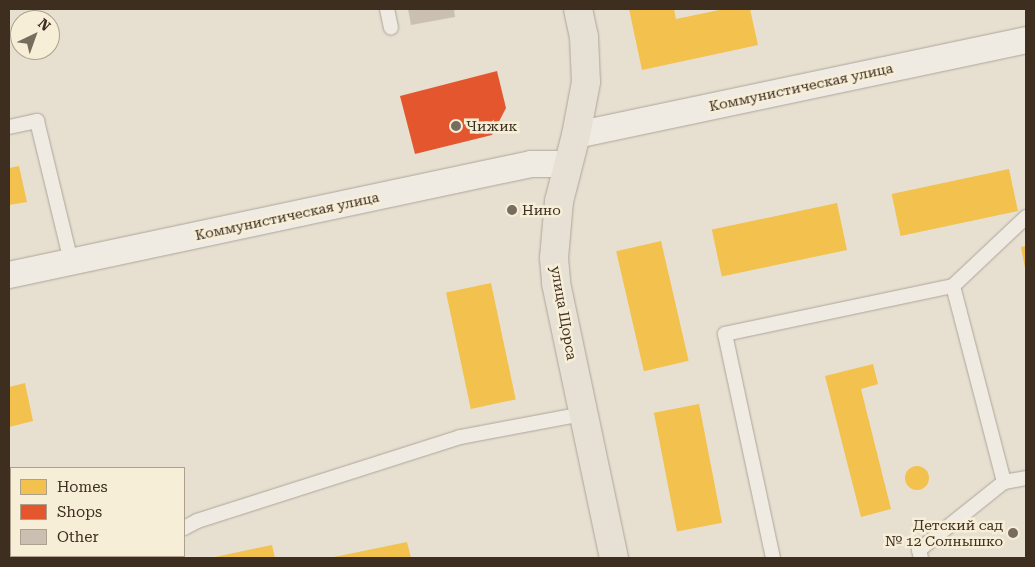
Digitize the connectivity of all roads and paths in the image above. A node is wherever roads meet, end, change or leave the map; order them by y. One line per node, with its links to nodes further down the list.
1 (388, 9): 3 (lane)
2 (578, 9): 6 (main road, улица Щорса)
3 (391, 28)
4 (1026, 40): 6 (street, Коммунистическая улица)
5 (9, 127): 9 (lane)
6 (576, 135): 7 (main road, улица Щорса)
7 (567, 164): 9 (street, Коммунистическая улица); 12 (main road, улица Щорса)
8 (1026, 217): 11 (lane)
9 (71, 262): 10 (street, Коммунистическая улица)
10 (9, 275)
11 (953, 286): 14 (lane); 17 (lane)
12 (583, 414): 15 (lane); 16 (main road, улица Щорса)
13 (1026, 478): 14 (lane)
14 (1004, 482): 18 (lane)
15 (185, 527)
16 (614, 558)
17 (773, 558)
18 (921, 558)

